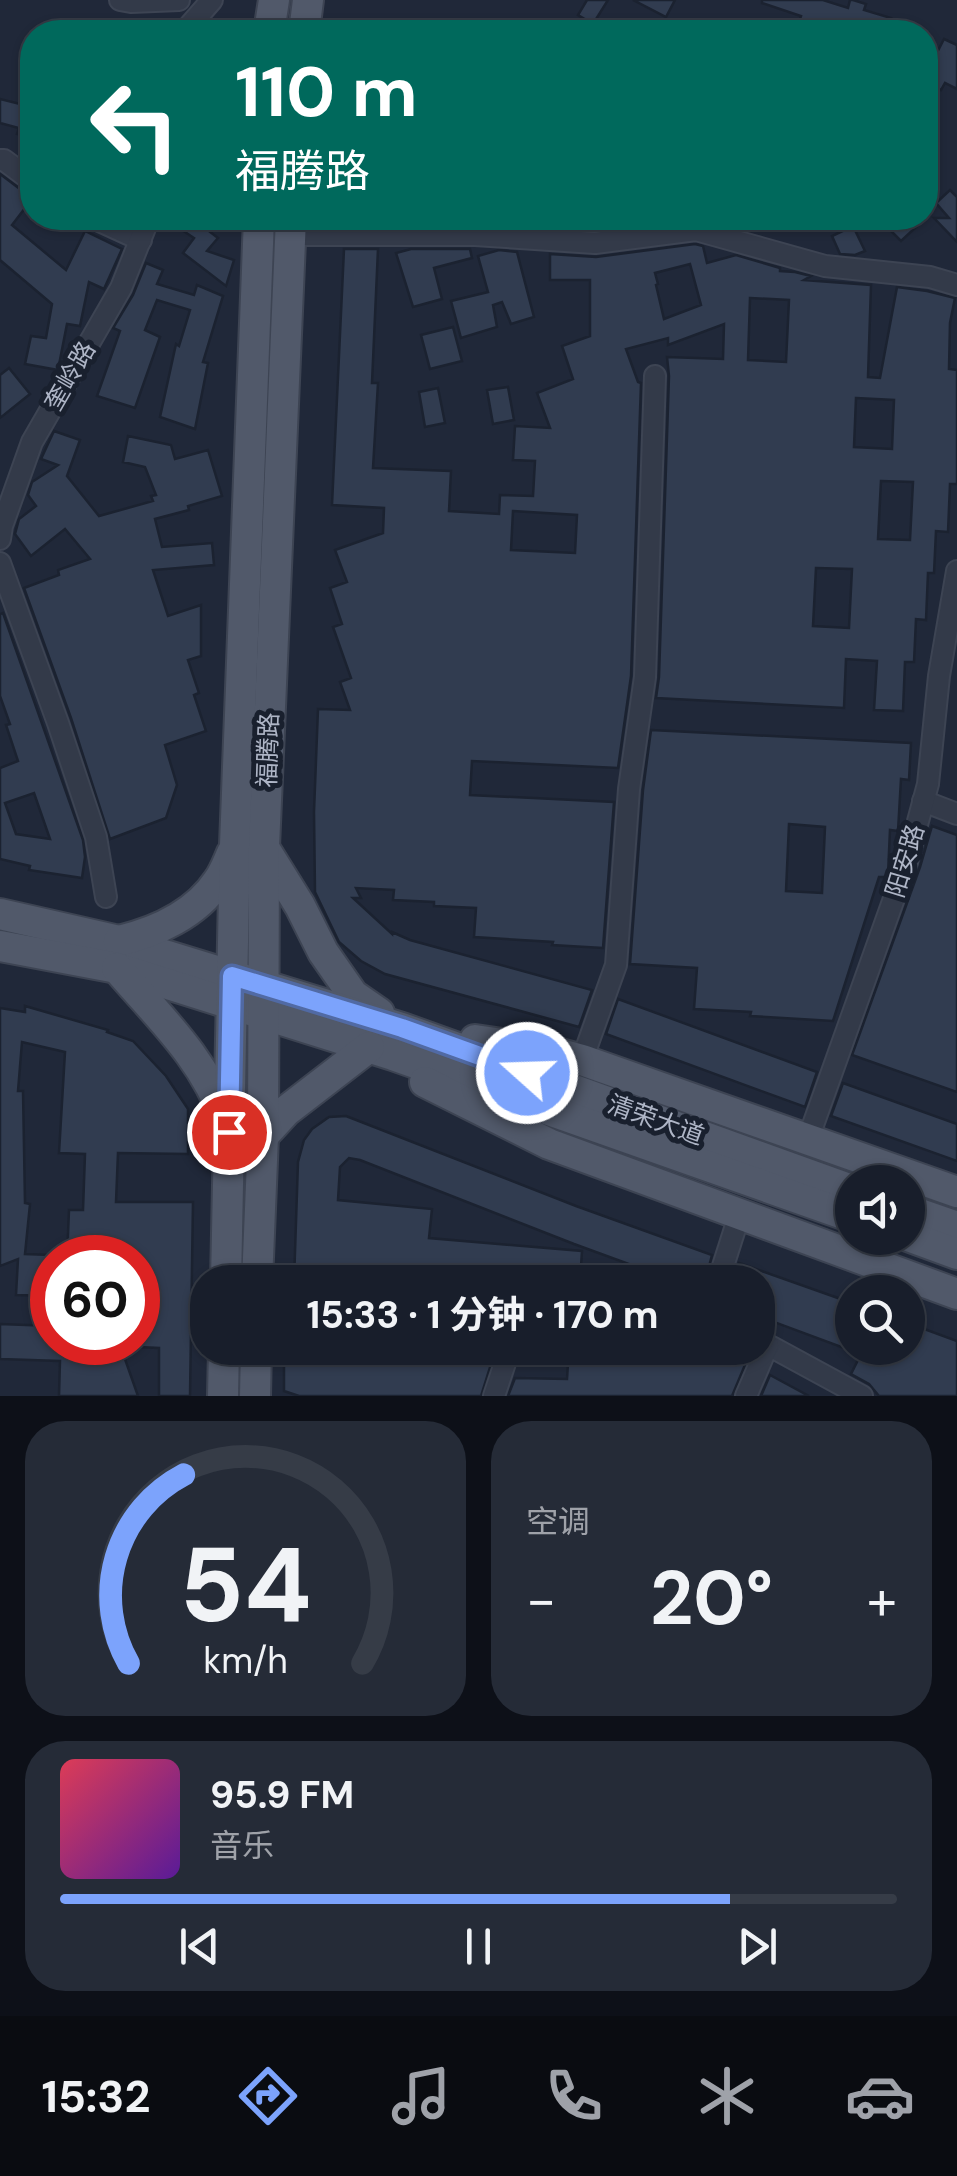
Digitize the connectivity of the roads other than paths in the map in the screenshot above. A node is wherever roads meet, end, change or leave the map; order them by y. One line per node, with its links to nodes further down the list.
1 (120, 0): 2 (street)
2 (180, 0)
3 (212, 0): 4 (street)
4 (194, 20)
5 (119, 230): 12 (street)
6 (144, 230): 12 (street, 奎岭路)
7 (259, 230): 20 (main road, 福腾路)
8 (291, 230): 20 (main road, 福腾路)
9 (373, 230): 10 (street)
10 (696, 230)
11 (696, 230): 13 (street)
12 (140, 240): 15 (street, 奎岭路)
13 (957, 285)
14 (655, 376): 28 (street)
15 (0, 539)
16 (0, 563): 21 (street)
17 (957, 571): 18 (street, 阳安路)
18 (924, 801): 19 (street); 32 (street, 阳安路)
19 (957, 814)
20 (250, 846): 24 (main road); 25 (main road, 福腾路); 26 (main road, 福腾路); 27 (main road)
21 (106, 897)
22 (0, 914): 24 (main road, 清荣大道)
23 (0, 946): 24 (main road, 清荣大道)
24 (118, 955): 25 (main road, 清荣大道); 30 (main road)
25 (232, 990): 26 (main road, 清荣大道); 30 (main road, 福腾路)
26 (263, 1000): 27 (main road, 清荣大道); 31 (main road, 福腾路)
27 (388, 1043): 28 (main road); 29 (main road, 清荣大道); 31 (main road); 36 (main road)
28 (582, 1060): 32 (main road)
29 (553, 1096): 33 (main road, 清荣大道); 35 (main road, 清荣大道)
30 (229, 1132): 41 (main road, 福腾路)
31 (263, 1136): 42 (main road, 福腾路)
32 (808, 1139): 34 (main road)
33 (835, 1185)
34 (957, 1192)
35 (835, 1209)
36 (740, 1216): 43 (street); 44 (main road)
37 (925, 1216): 38 (main road)
38 (957, 1228)
39 (925, 1242): 40 (main road)
40 (957, 1254)
41 (226, 1265)
42 (258, 1265)
43 (724, 1265)
44 (957, 1294)
45 (775, 1349): 54 (street)
46 (224, 1365): 50 (main road)
47 (256, 1365): 51 (main road)
48 (504, 1365): 52 (street)
49 (756, 1365): 53 (street)
50 (223, 1396)
51 (255, 1396)
52 (494, 1396)
53 (746, 1396)
54 (862, 1396)

